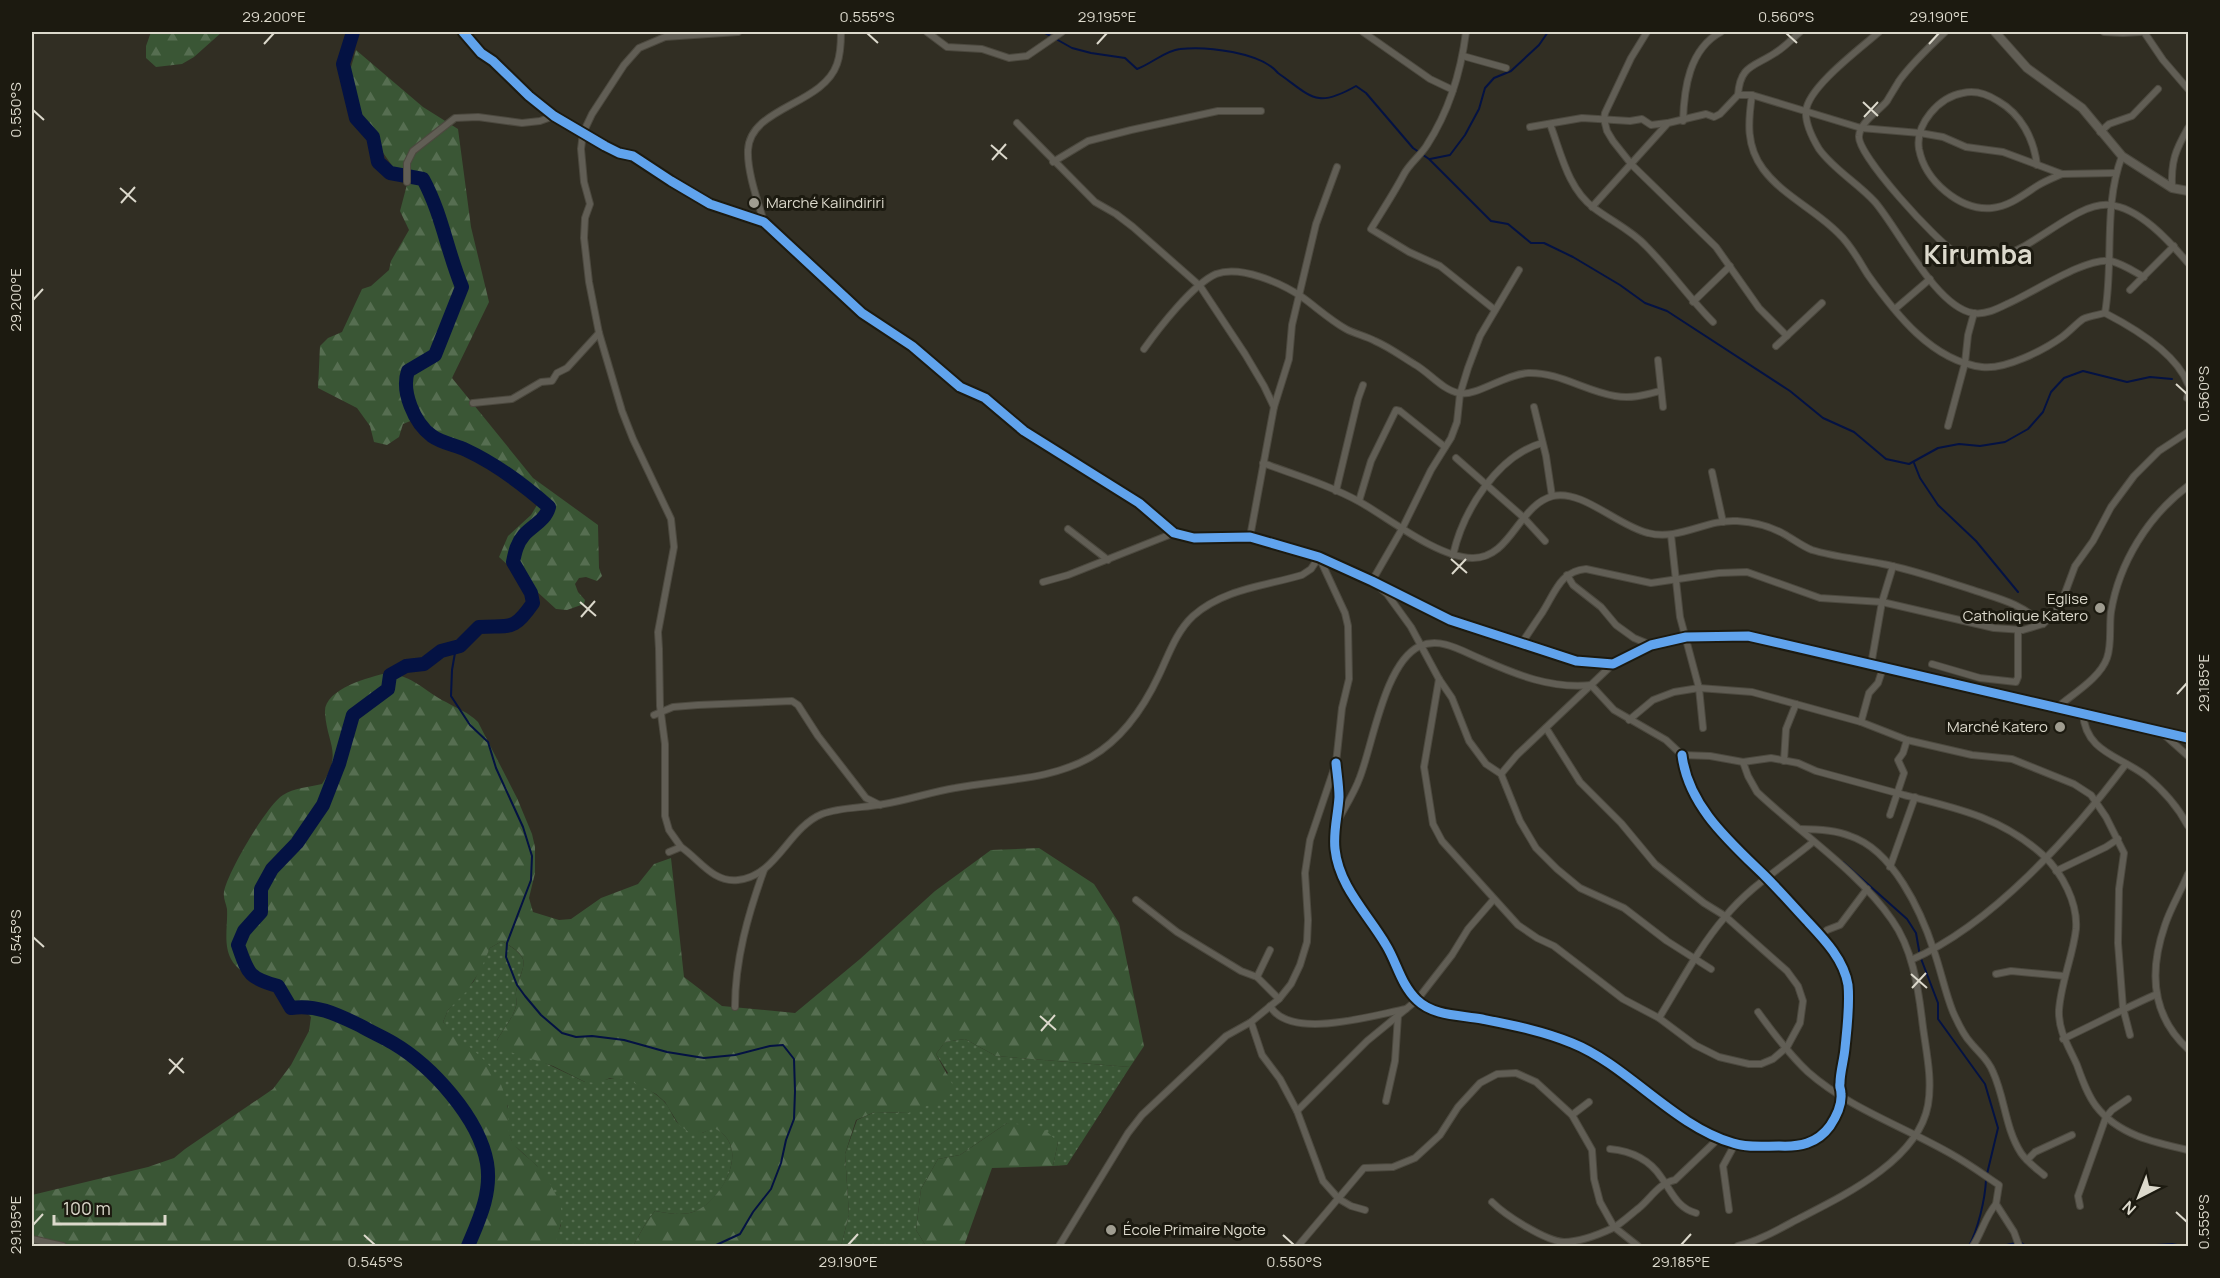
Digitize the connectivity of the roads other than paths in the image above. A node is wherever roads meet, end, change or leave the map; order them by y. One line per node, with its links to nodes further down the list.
1 (463, 32): 25 (street)
2 (738, 32): 35 (street)
3 (841, 32): 49 (street)
4 (927, 32): 15 (street)
5 (1363, 32): 20 (street)
6 (1466, 32): 16 (street)
7 (1647, 32): 26 (street)
8 (1721, 32): 27 (street)
9 (1800, 32): 21 (street)
10 (1878, 32): 23 (street)
11 (1945, 32): 32 (street)
12 (1995, 32): 34 (street)
13 (2104, 32): 14 (street)
14 (2143, 32): 19 (street)
15 (1061, 33)
16 (1463, 56): 17 (street); 20 (street)
17 (1506, 68)
18 (2158, 88): 34 (street)
19 (2188, 88)
20 (1453, 90): 63 (street)
21 (1738, 95): 22 (street); 27 (street)
22 (1752, 95): 23 (street); 62 (street)
23 (1806, 110): 32 (street); 56 (street)
24 (1262, 111): 38 (street)
25 (554, 116): 35 (street); 44 (street)
26 (1604, 119): 29 (street); 30 (street); 39 (street)
27 (1683, 121): 30 (street)
28 (1017, 123): 38 (street)
29 (1550, 123): 31 (street); 48 (street)
30 (1668, 123): 39 (street)
31 (1530, 128)
32 (1861, 128): 36 (street); 47 (street)
33 (2188, 128): 45 (street)
34 (2100, 132): 37 (street)
35 (583, 133): 49 (street); 67 (street)
36 (1920, 133): 40 (street); 40 (street); 43 (street)
37 (2122, 156): 42 (street); 45 (street)
38 (1053, 162): 57 (street)
39 (1632, 165): 48 (street); 53 (street)
40 (2037, 165): 43 (street)
41 (1337, 167): 59 (street)
42 (2116, 173): 43 (street); 47 (street)
43 (2062, 174)
44 (407, 182)
45 (2172, 188): 46 (street)
46 (2188, 191)
47 (2111, 204): 50 (street); 51 (street)
48 (1592, 207): 60 (street)
49 (764, 222): 97 (street)
50 (2174, 246): 52 (street); 55 (street)
51 (2109, 261): 55 (street); 64 (street); 65 (street)
52 (2188, 263)
53 (1730, 266): 60 (street); 68 (street)
54 (1519, 270): 63 (street)
55 (2144, 277): 58 (street)
56 (1930, 279): 62 (street); 64 (street)
57 (1200, 286): 59 (street); 70 (street); 78 (street)
58 (2130, 290)
59 (1300, 296): 76 (street); 78 (street)
60 (1693, 302): 66 (street)
61 (1822, 303): 68 (street)
62 (1895, 309): 72 (street)
63 (1494, 310): 76 (street)
64 (1974, 313): 72 (street)
65 (2105, 313): 72 (street); 73 (street)
66 (1713, 322)
67 (599, 333): 77 (street); 112 (street)
68 (1787, 336): 69 (street)
69 (1776, 346)
70 (1144, 349)
71 (1658, 360): 75 (street)
72 (1965, 363): 81 (street)
73 (2188, 384)
74 (1364, 386): 90 (street)
75 (1660, 391): 76 (street); 80 (street)
76 (1460, 394): 84 (street)
77 (473, 403)
78 (1274, 407): 86 (street)
79 (1534, 407): 83 (street)
80 (1663, 407)
81 (1948, 426)
82 (2188, 432): 110 (street)
83 (1542, 444): 88 (street); 91 (street)
84 (1445, 447): 92 (street); 96 (street)
85 (1456, 458): 88 (street)
86 (1263, 463): 90 (street); 99 (street)
87 (1712, 472): 94 (street)
88 (1487, 485): 93 (street); 101 (street)
89 (2188, 486): 128 (street)
90 (1336, 491): 92 (street)
91 (1552, 496): 93 (street); 98 (street)
92 (1359, 501): 96 (street)
93 (1523, 517): 100 (street); 101 (street)
94 (1723, 522): 98 (street); 104 (street)
95 (1068, 529): 103 (street)
96 (1402, 529): 101 (street); 107 (street)
97 (1174, 533): 99 (street); 103 (street)
98 (1671, 535): 106 (street)
99 (1250, 537): 102 (street)
100 (1545, 541)
101 (1453, 555)
102 (1319, 557): 107 (street); 143 (street); 149 (street)
103 (1108, 560): 108 (street)
104 (1893, 566): 109 (street); 110 (street)
105 (1567, 575): 106 (street); 115 (street); 116 (street)
106 (1676, 580): 109 (street); 113 (street)
107 (1372, 581): 115 (street); 117 (street)
108 (1043, 582)
109 (1882, 602): 111 (street); 120 (street)
110 (2043, 624): 111 (street)
111 (2018, 630): 122 (street)
112 (658, 632): 114 (street); 129 (street)
113 (1686, 637): 116 (street); 120 (street); 125 (street)
114 (652, 639)
115 (1521, 644): 118 (street)
116 (1651, 645): 118 (street)
117 (1421, 646): 123 (street); 124 (street); 151 (street)
118 (1613, 664): 124 (street)
119 (1932, 664): 122 (street)
120 (1871, 665): 121 (street)
121 (1883, 668): 126 (street); 133 (street)
122 (1980, 678): 126 (street)
123 (1439, 679): 145 (street); 165 (street)
124 (1591, 685): 132 (street); 134 (street)
125 (1699, 688): 127 (street); 132 (street); 135 (street)
126 (1977, 688): 128 (street)
127 (1796, 704): 133 (street); 141 (street)
128 (2058, 706): 130 (street)
129 (661, 712): 131 (street); 149 (street); 156 (street)
130 (2083, 713): 136 (street); 144 (street)
131 (654, 715)
132 (1629, 720): 139 (street)
133 (1861, 722): 138 (street)
134 (1546, 728): 145 (street); 167 (street)
135 (1703, 728)
136 (2160, 731): 137 (street); 140 (street)
137 (2188, 738)
138 (1906, 740): 146 (street); 148 (street)
139 (1682, 755): 142 (street); 163 (street)
140 (2188, 756)
141 (1784, 761): 142 (street); 146 (street)
142 (1743, 762): 153 (street)
143 (1336, 763): 151 (street); 178 (street)
144 (2126, 764): 148 (street); 152 (street)
145 (1501, 774): 171 (street)
146 (1898, 793): 147 (street); 150 (street)
147 (1915, 797): 158 (street); 159 (street)
148 (2098, 802): 154 (street); 158 (street)
149 (880, 805): 160 (street)
150 (1890, 815)
151 (1335, 826): 179 (street)
152 (2188, 826)
153 (1801, 830): 155 (street); 159 (street)
154 (2118, 839): 161 (street); 182 (street)
155 (1813, 842): 163 (street); 164 (street)
156 (681, 847): 157 (street); 160 (street)
157 (669, 852)
158 (2045, 857): 161 (street); 169 (street)
159 (1890, 867): 169 (street)
160 (764, 870): 181 (street)
161 (2056, 871): 176 (street)
162 (2188, 874): 177 (street)
163 (1766, 878): 167 (street); 168 (street)
164 (1867, 890): 168 (street); 172 (street)
165 (1494, 899): 179 (street); 186 (street)
166 (1136, 900): 175 (street)
167 (1725, 916): 171 (street); 190 (street)
168 (1821, 936): 192 (street)
169 (1934, 949): 172 (street); 205 (street)
170 (1270, 950): 175 (street)
171 (1696, 958): 173 (street); 186 (street)
172 (1911, 960): 200 (street)
173 (1711, 969)
174 (1996, 974): 176 (street)
175 (1257, 976): 178 (street)
176 (2064, 976): 189 (street)
177 (2157, 994): 182 (street); 191 (street)
178 (1279, 999): 180 (street)
179 (1417, 1000): 183 (street); 201 (street)
180 (1270, 1006): 183 (street); 187 (street)
181 (735, 1007)
182 (2123, 1008): 188 (street); 189 (street)
183 (1406, 1009): 185 (street)
184 (1758, 1012): 190 (street)
185 (1398, 1016): 194 (street); 196 (street)
186 (1659, 1018): 190 (street)
187 (1251, 1022): 196 (street); 219 (street)
188 (2130, 1035)
189 (2063, 1039): 198 (street)
190 (1787, 1047): 192 (street)
191 (2188, 1049)
192 (1842, 1095): 200 (street); 202 (street)
193 (2128, 1099): 198 (street)
194 (1386, 1101)
195 (1589, 1102): 197 (street)
196 (1298, 1111): 208 (street)
197 (1572, 1114): 208 (street); 215 (street)
198 (2106, 1117): 204 (street); 211 (street)
199 (2072, 1135): 205 (street)
200 (1915, 1136): 210 (street); 222 (street)
201 (1719, 1138): 202 (street); 207 (street)
202 (1735, 1144): 213 (street)
203 (1610, 1149): 207 (street)
204 (2188, 1150)
205 (2027, 1160): 206 (street)
206 (2044, 1175)
207 (1665, 1182): 214 (street); 215 (street)
208 (1339, 1199): 212 (street); 220 (street)
209 (1492, 1202): 217 (street)
210 (1996, 1204): 223 (street); 224 (street)
211 (2080, 1206)
212 (1365, 1210)
213 (1729, 1210)
214 (1696, 1213)
215 (1614, 1227): 217 (street); 221 (street)
216 (32, 1239): 218 (street)
217 (1562, 1244)
218 (63, 1246)
219 (1059, 1246)
220 (1298, 1246)
221 (1638, 1246)
222 (1738, 1246)
223 (1973, 1246)
224 (2019, 1246)

